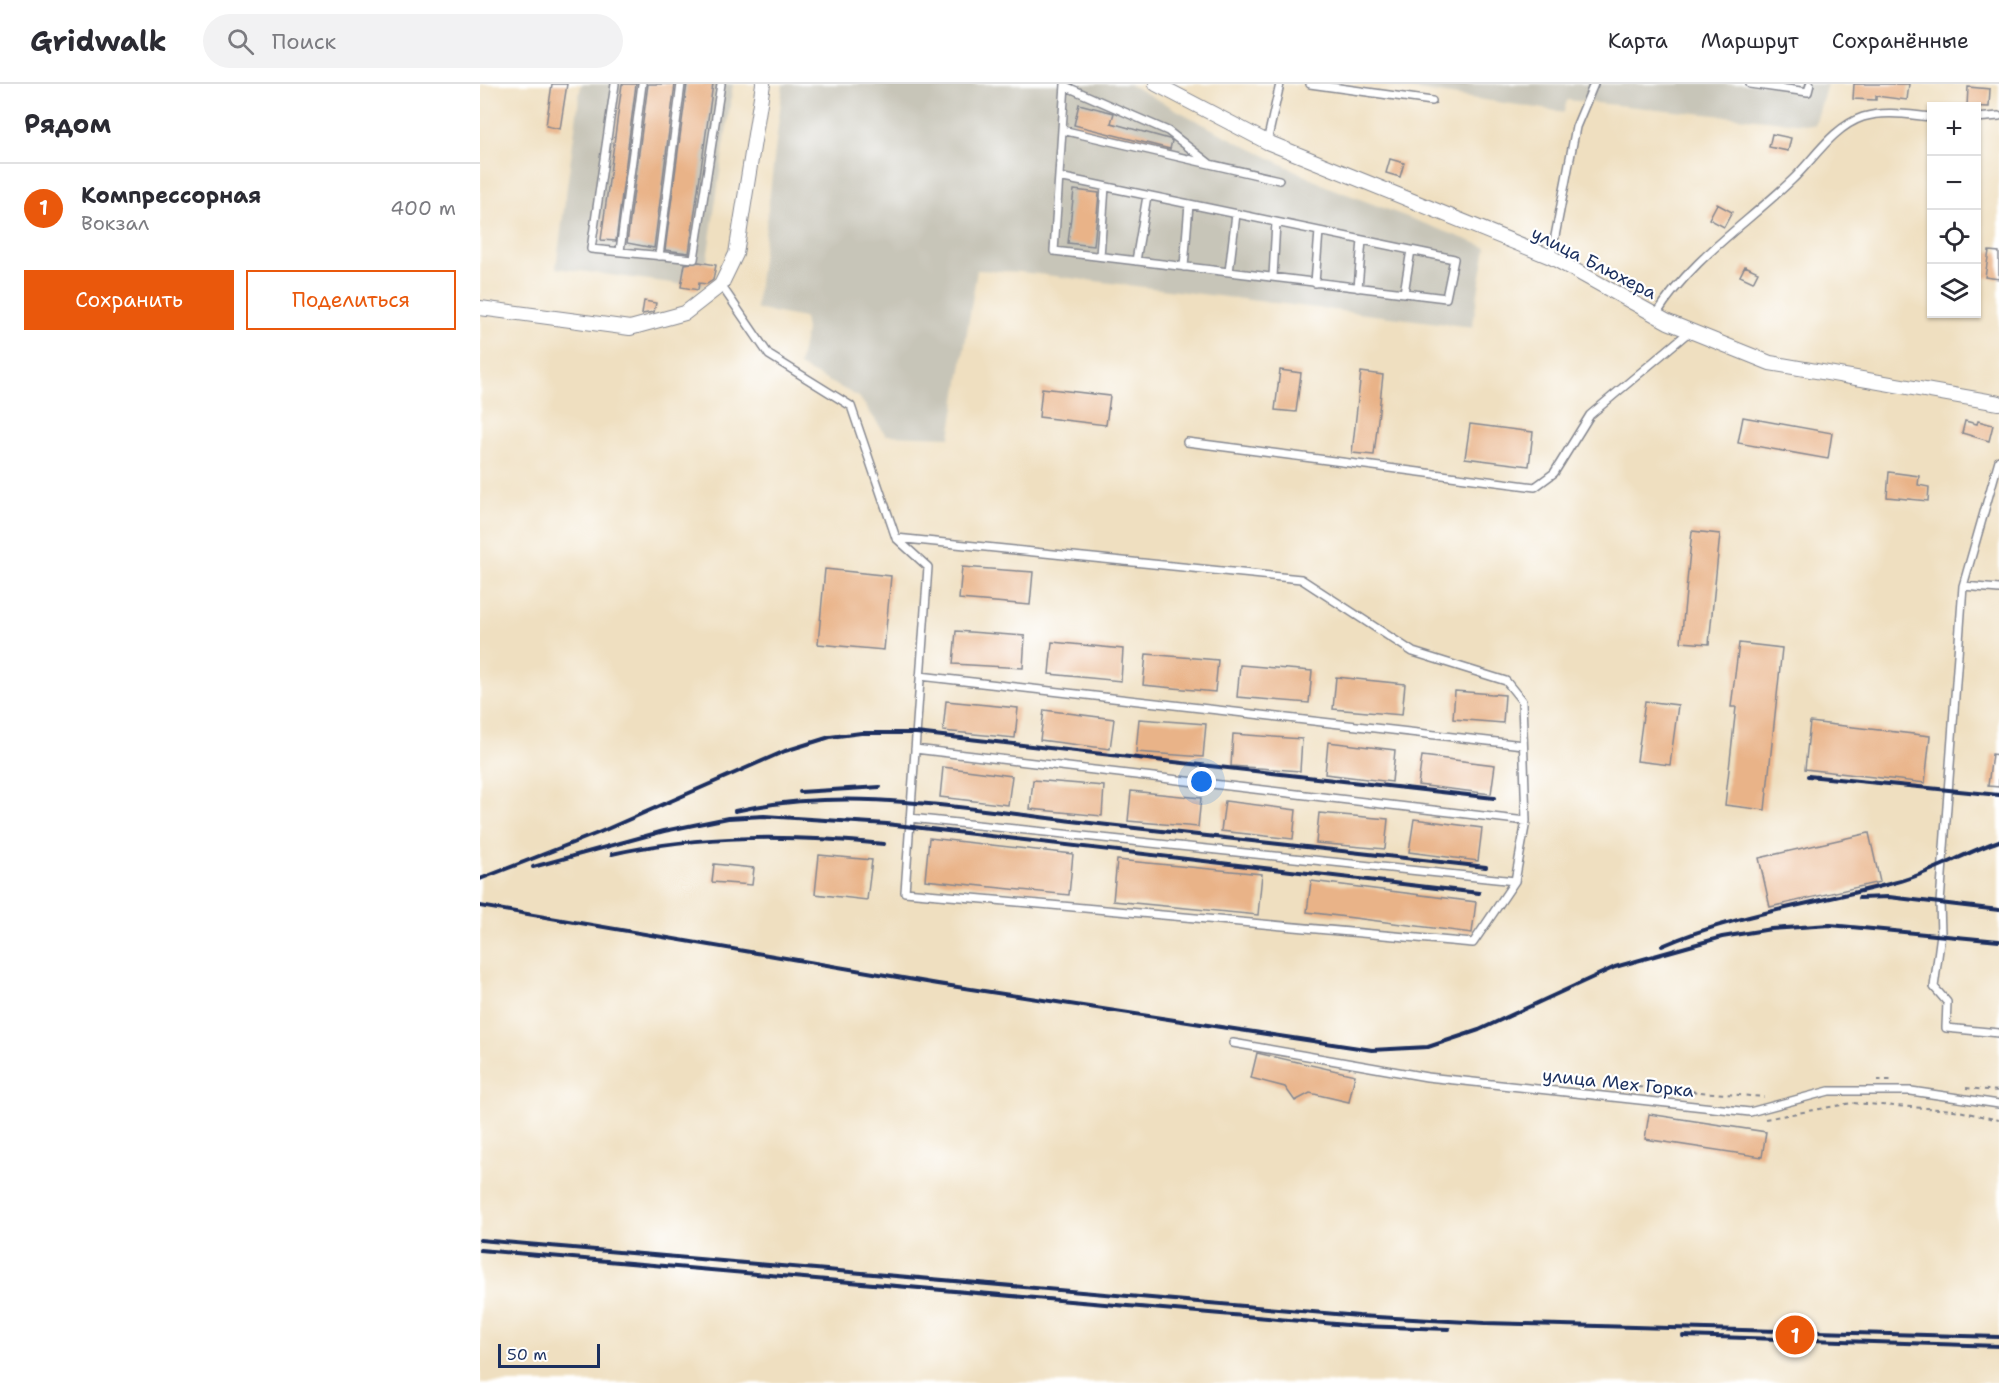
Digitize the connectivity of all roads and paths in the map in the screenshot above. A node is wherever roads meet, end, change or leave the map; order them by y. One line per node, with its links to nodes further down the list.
1 (615, 84): 30 (lane)
2 (642, 84): 30 (lane)
3 (681, 84): 31 (lane)
4 (721, 84): 31 (lane)
5 (763, 84): 39 (street)
6 (1156, 84): 18 (street, улица Блюхера)
7 (1280, 84): 18 (lane)
8 (1310, 84): 13 (lane)
9 (1594, 84): 33 (lane)
10 (1750, 84): 11 (lane)
11 (1810, 84)
12 (1065, 85): 17 (lane); 19 (lane)
13 (1432, 101)
14 (1999, 116): 16 (lane)
15 (1927, 117): 43 (lane)
16 (1981, 118)
17 (1062, 130): 19 (lane); 20 (lane)
18 (1266, 141): 33 (street, улица Блюхера)
19 (1211, 165): 21 (lane)
20 (1059, 177): 22 (lane); 32 (lane)
21 (1280, 180)
22 (1105, 187): 23 (lane); 32 (lane)
23 (1148, 196): 24 (lane); 34 (lane)
24 (1189, 204): 25 (lane); 35 (lane)
25 (1236, 214): 26 (lane); 36 (lane)
26 (1276, 222): 27 (lane); 37 (lane)
27 (1319, 231): 28 (lane); 38 (lane)
28 (1362, 240): 29 (lane); 40 (lane)
29 (1411, 250): 41 (lane); 41 (lane)
30 (620, 251): 31 (lane)
31 (659, 256)
32 (1100, 256): 34 (lane)
33 (1551, 257): 43 (street, улица Блюхера)
34 (1136, 261): 35 (lane)
35 (1184, 267): 36 (lane)
36 (1229, 272): 37 (lane)
37 (1273, 277): 38 (lane)
38 (1315, 282): 40 (lane)
39 (721, 285): 42 (street); 48 (lane)
40 (1358, 288): 41 (lane)
41 (1404, 293)
42 (480, 308)
43 (1656, 315): 44 (street, улица Блюхера)
44 (1690, 331): 45 (street, улица Блюхера); 46 (lane)
45 (1999, 403)
46 (1187, 442)
47 (1999, 460): 49 (lane)
48 (896, 538): 51 (lane); 52 (lane)
49 (1963, 586): 50 (lane); 57 (lane)
50 (1999, 589)
51 (920, 676): 52 (lane); 53 (lane)
52 (1523, 745): 55 (lane)
53 (915, 749): 54 (lane); 55 (lane)
54 (910, 818): 56 (lane); 56 (lane)
55 (1526, 821): 56 (lane)
56 (1515, 881)
57 (1999, 1033)
58 (1233, 1043): 65 (lane, улица Мех Горка)
59 (1874, 1080): 60 (path)
60 (1896, 1080)
61 (1602, 1085): 64 (path)
62 (1965, 1088): 63 (path)
63 (1999, 1091)
64 (1765, 1097)
65 (1999, 1104)
66 (1759, 1119): 67 (path)
67 (1999, 1120)

